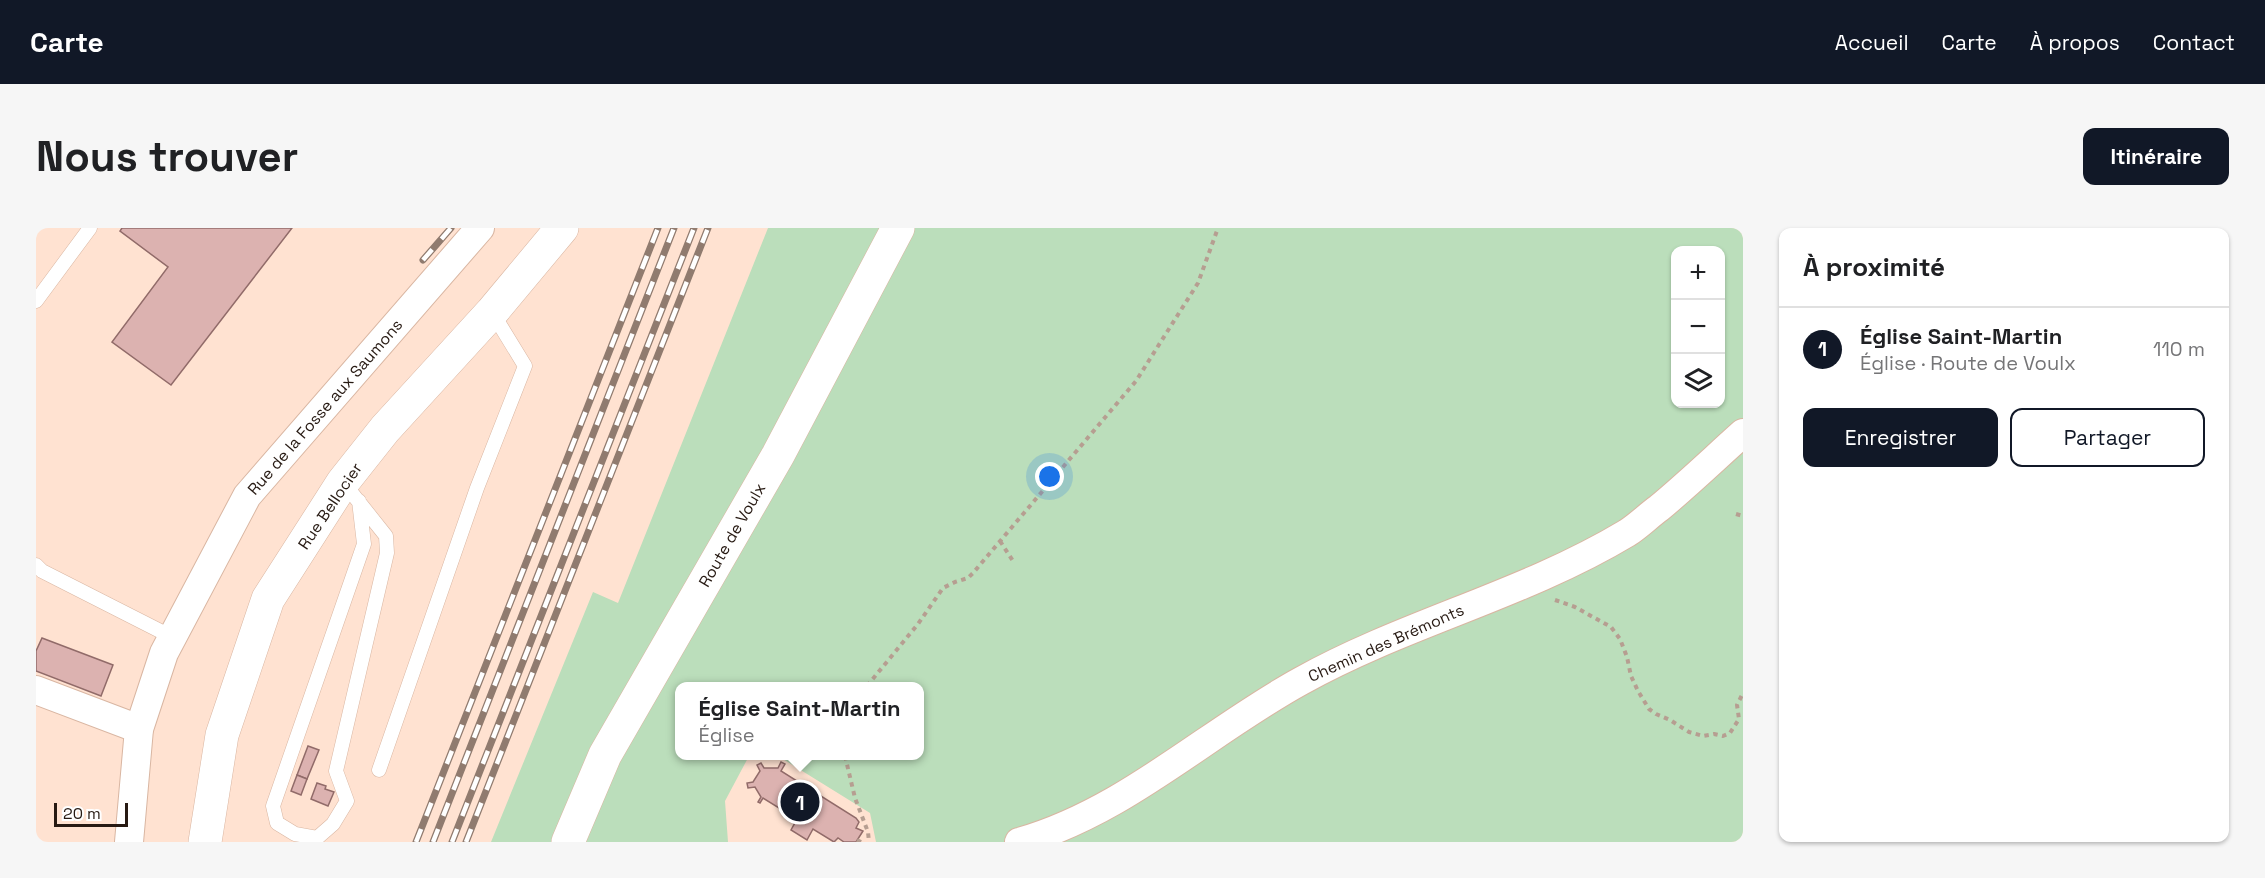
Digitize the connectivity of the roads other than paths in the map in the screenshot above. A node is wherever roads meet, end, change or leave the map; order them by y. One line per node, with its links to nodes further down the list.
1 (90, 228): 5 (lane)
2 (480, 228): 10 (street, Rue de la Fosse aux Saumons)
3 (562, 228): 6 (main road, Rue Bellocier)
4 (898, 228): 16 (main road, Route de Voulx)
5 (36, 301)
6 (492, 312): 8 (main road, Rue Bellocier); 13 (lane)
7 (1743, 432): 17 (street, Chemin des Brémonts)
8 (351, 492): 8 (lane); 15 (main road, Rue Bellocier)
9 (36, 565): 10 (lane)
10 (172, 637): 12 (street, Rue de la Fosse aux Saumons)
11 (36, 690): 12 (street)
12 (139, 729): 14 (street, Rue de la Fosse aux Saumons)
13 (380, 770)
14 (129, 842)
15 (205, 842)
16 (568, 842)
17 (1019, 842)

